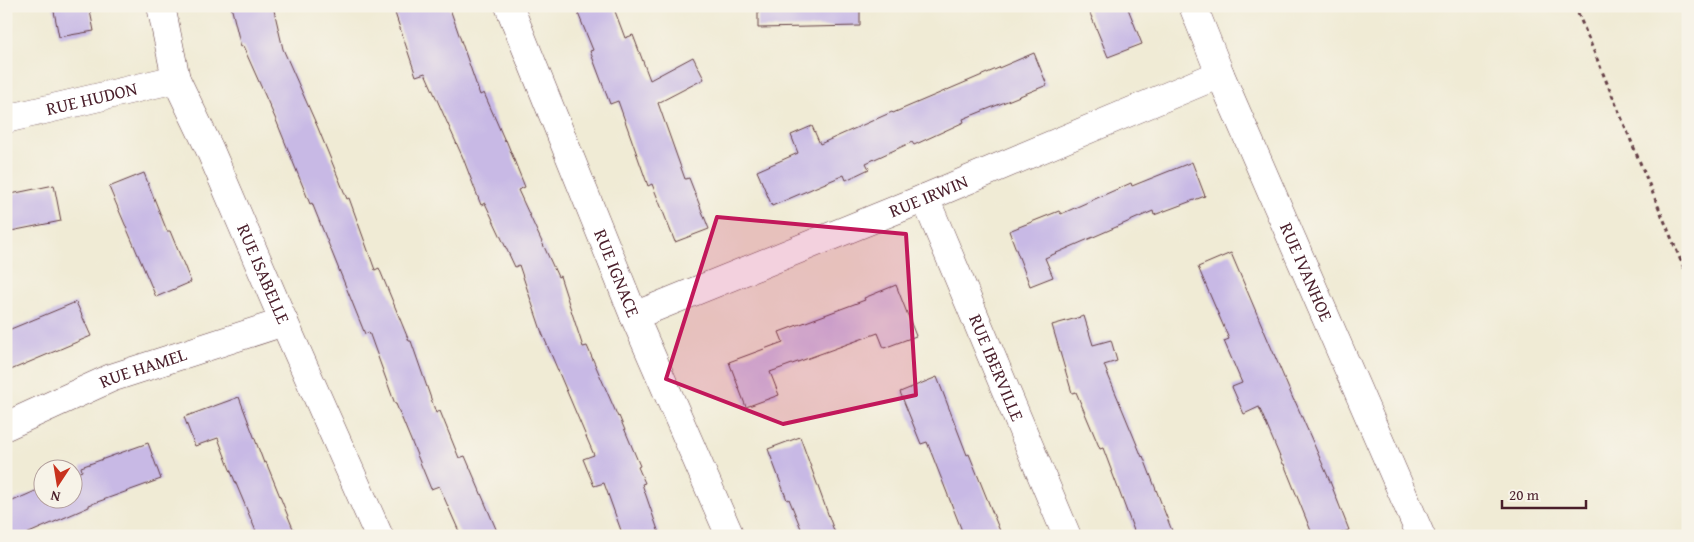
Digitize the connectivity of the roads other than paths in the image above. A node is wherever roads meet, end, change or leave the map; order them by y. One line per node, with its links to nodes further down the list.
1 (161, 6): 5 (street, RUE ISABELLE)
2 (509, 6): 8 (street, RUE IGNACE)
3 (1193, 6): 4 (street, RUE IVANHOE)
4 (1220, 74): 7 (street, RUE IRWIN); 14 (street, RUE IVANHOE)
5 (176, 79): 6 (street, RUE HUDON); 9 (street, RUE ISABELLE)
6 (6, 120)
7 (925, 198): 8 (street, RUE IRWIN); 13 (street, RUE IBERVILLE)
8 (634, 316): 12 (street, RUE IGNACE)
9 (284, 322): 10 (street, RUE HAMEL); 11 (street, RUE ISABELLE)
10 (6, 426)
11 (379, 536)
12 (730, 536)
13 (1067, 536)
14 (1421, 536)

